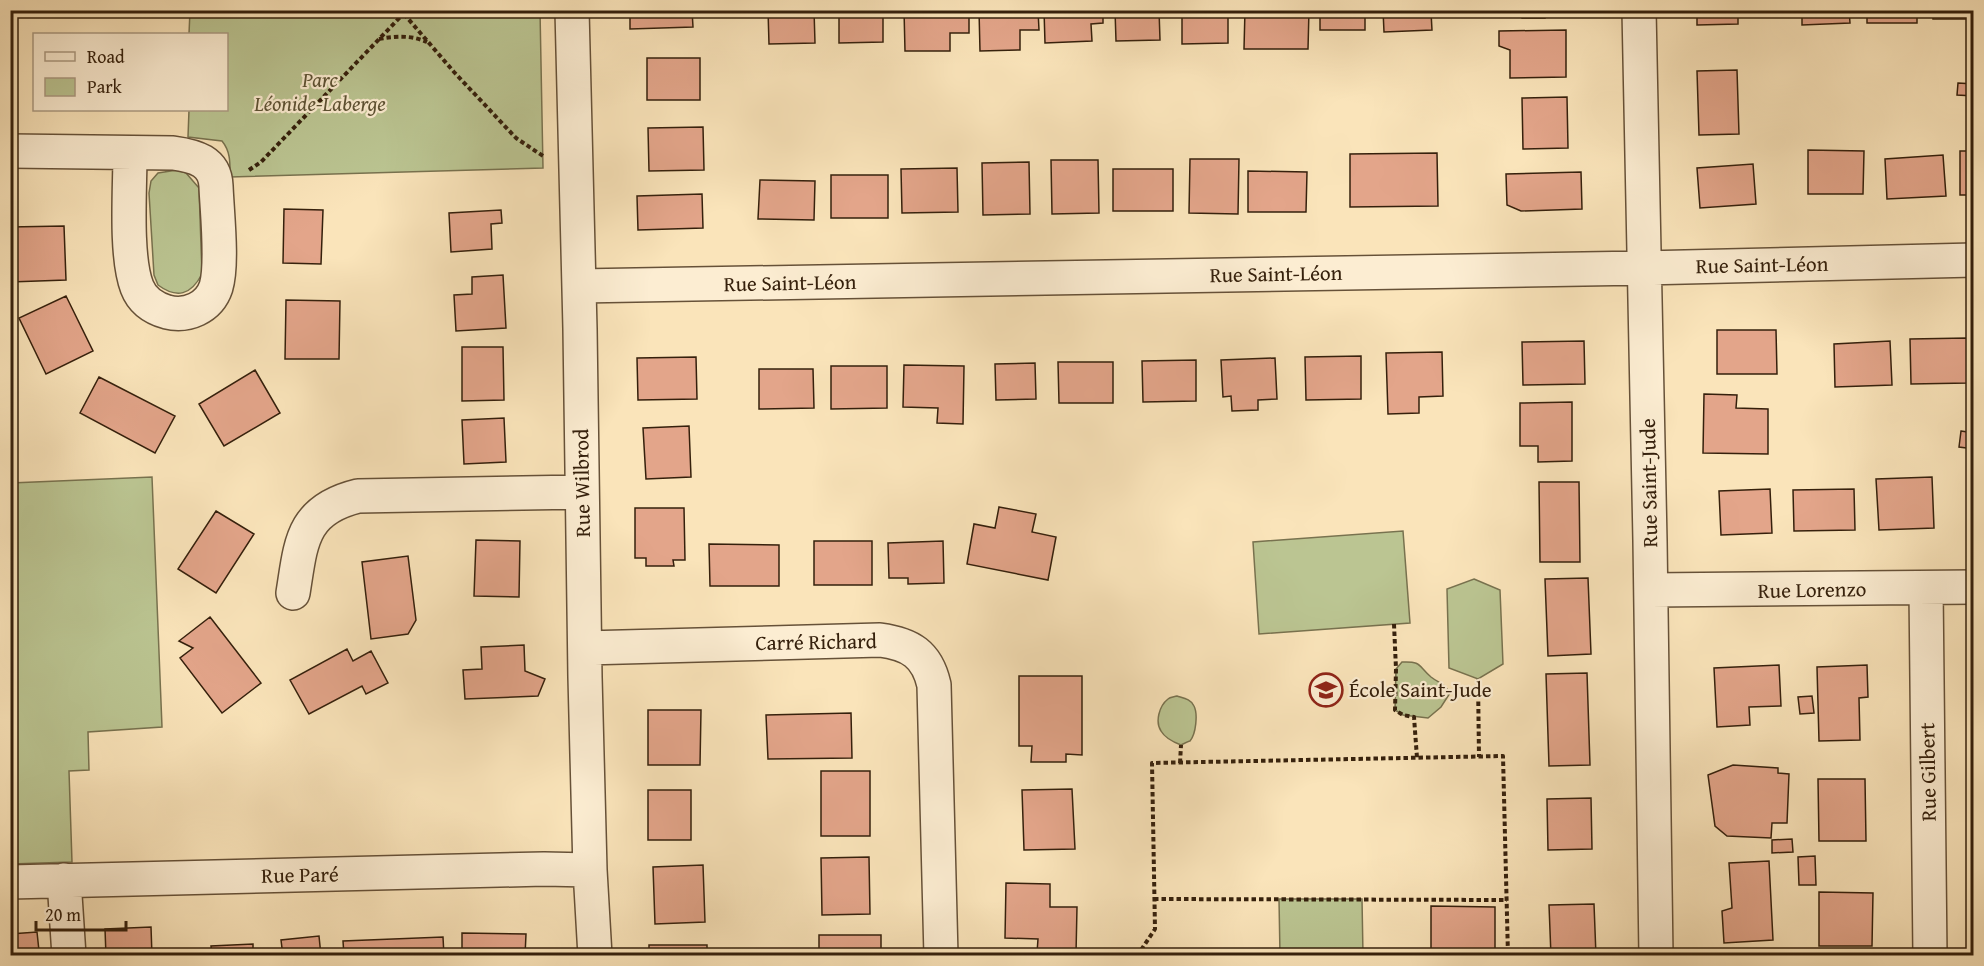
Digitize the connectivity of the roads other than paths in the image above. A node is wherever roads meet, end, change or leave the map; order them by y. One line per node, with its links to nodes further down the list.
1 (572, 10): 7 (street, Rue Wilbrod)
2 (1639, 10): 6 (street, Rue Saint-Jude)
3 (10, 151): 4 (street)
4 (130, 154): 4 (street)
5 (1974, 260): 6 (street, Rue Saint-Léon)
6 (1643, 268): 7 (street, Rue Saint-Léon); 11 (street, Rue Saint-Jude)
7 (579, 286): 8 (street, Rue Wilbrod)
8 (582, 492): 12 (street); 13 (street, Rue Wilbrod)
9 (1974, 587): 10 (street, Rue Lorenzo)
10 (1926, 588): 11 (street, Rue Lorenzo); 21 (street, Rue Gilbert)
11 (1651, 590): 20 (street, Rue Saint-Jude)
12 (293, 593)
13 (585, 648): 14 (street, Rue Wilbrod); 19 (street, Carré Richard)
14 (590, 870): 15 (street, Rue Paré); 18 (street, Rue Wilbrod)
15 (64, 880): 16 (street, Rue Paré); 17 (street)
16 (10, 882)
17 (69, 956)
18 (595, 956)
19 (941, 956)
20 (1656, 956)
21 (1930, 956)

